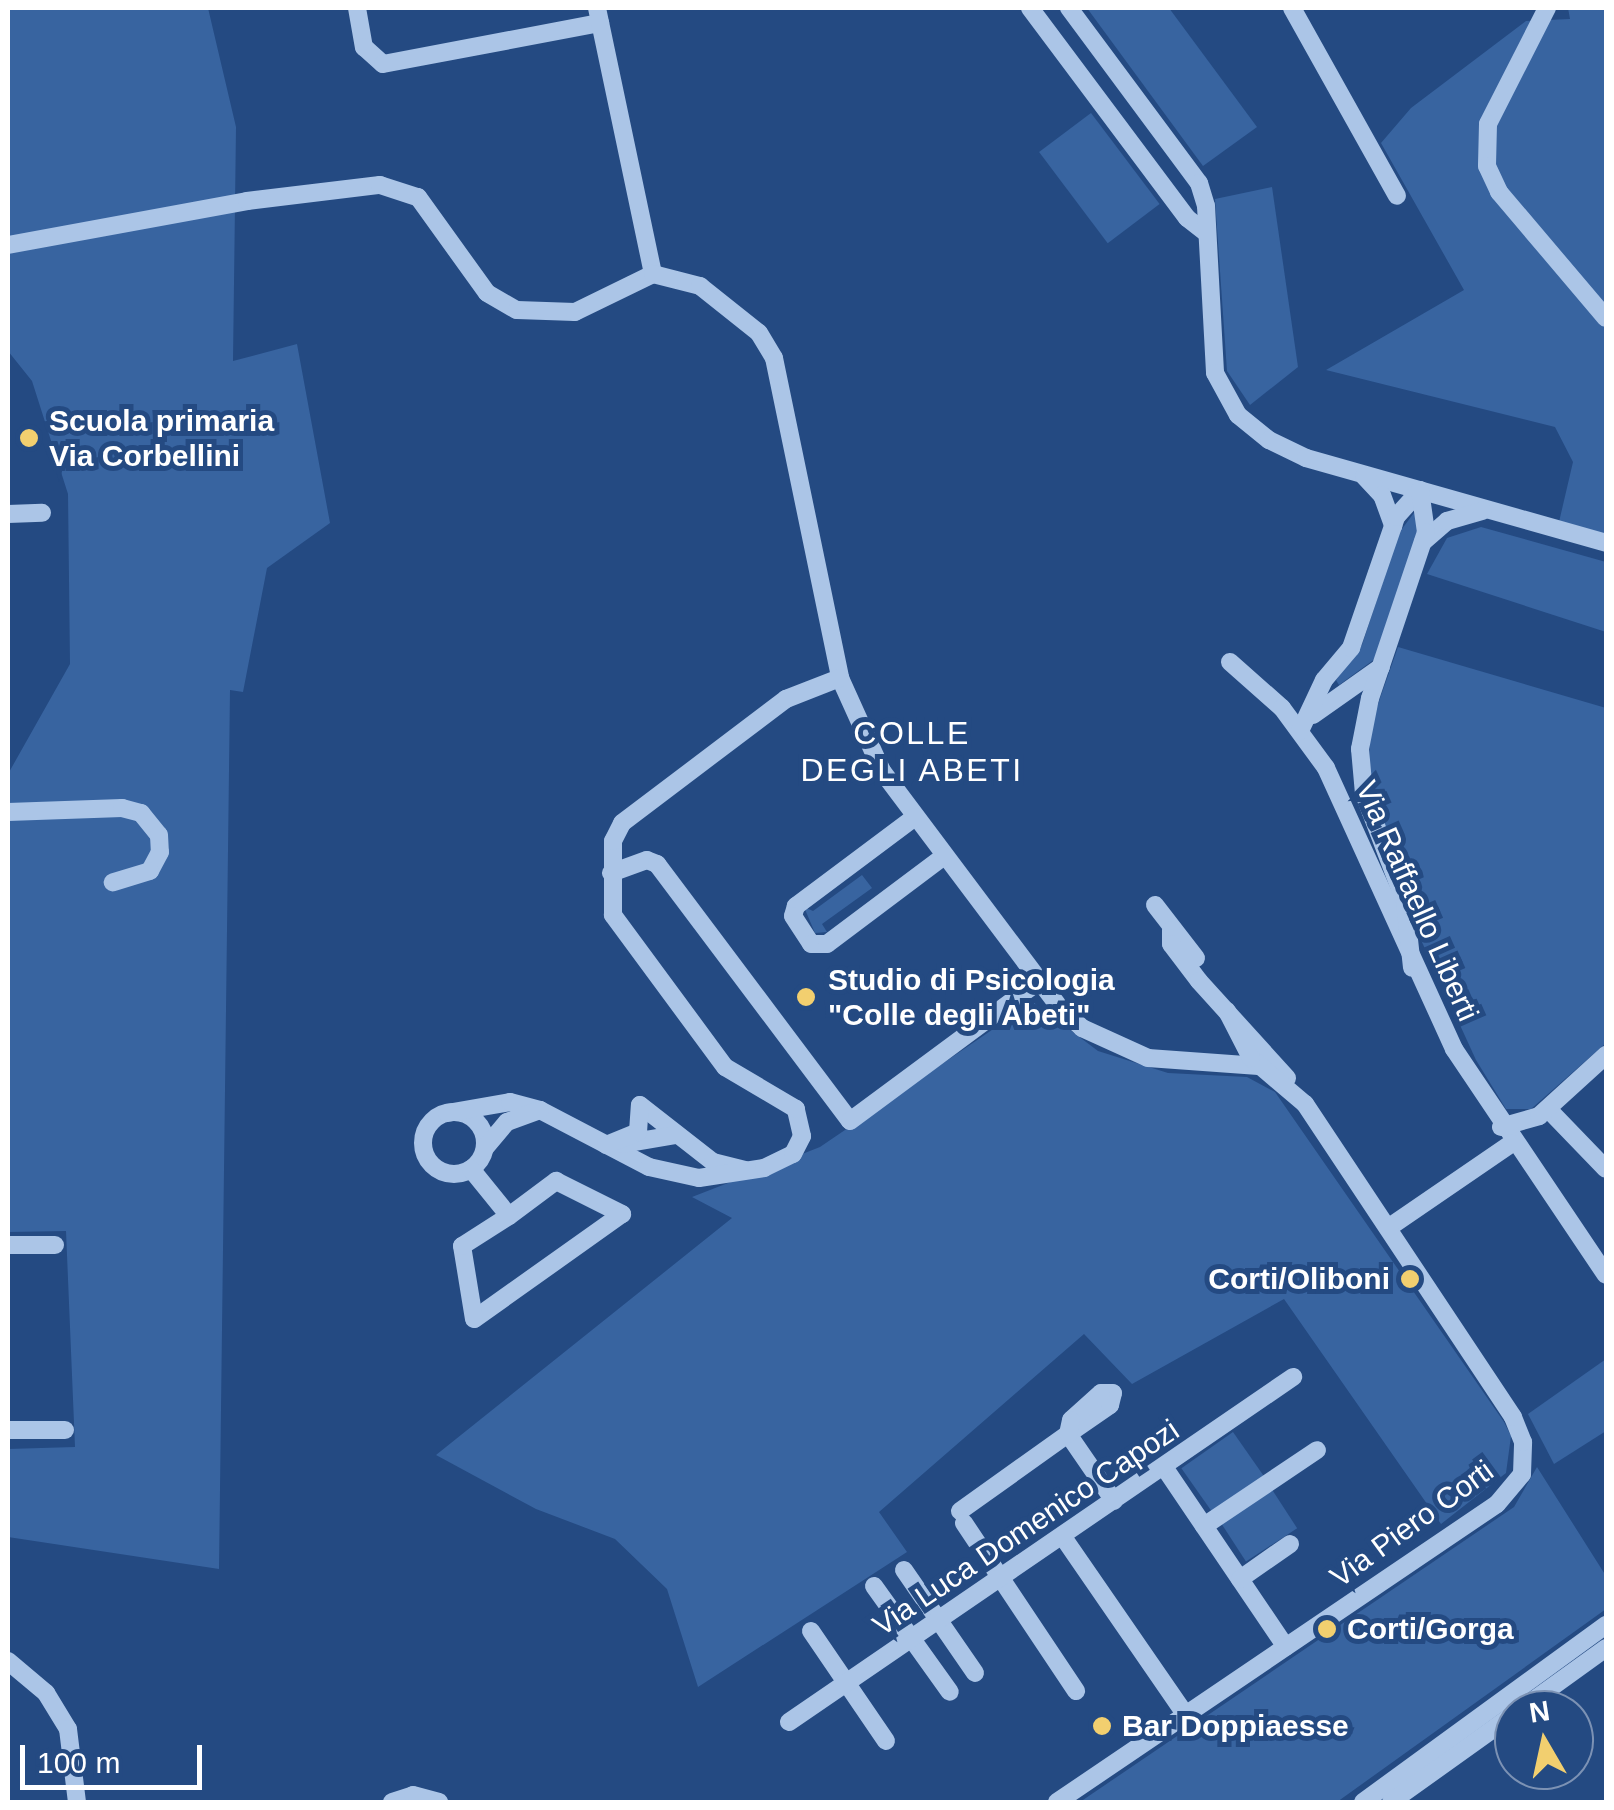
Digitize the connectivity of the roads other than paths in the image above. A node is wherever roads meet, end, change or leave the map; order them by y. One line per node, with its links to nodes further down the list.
1 (357, 8): 6 (street)
2 (1030, 8): 7 (street)
3 (1292, 8): 10 (street)
4 (1547, 8): 14 (street)
5 (1072, 12): 7 (street); 8 (street)
6 (598, 15): 13 (street)
7 (1051, 35): 9 (street)
8 (1130, 88): 9 (street); 11 (street)
9 (1105, 108): 11 (street)
10 (1397, 196)
11 (1206, 233): 15 (street)
12 (8, 245): 13 (street)
13 (653, 274): 25 (street)
14 (1606, 318)
15 (1359, 473): 16 (street); 20 (street)
16 (1420, 490): 17 (street); 20 (street); 21 (street)
17 (1490, 510): 21 (street); 22 (street)
18 (42, 513): 19 (street)
19 (8, 514)
20 (1393, 526): 26 (street)
21 (1423, 542): 24 (street)
22 (1606, 543)
23 (1230, 662): 26 (street, Via Raffaello Liberti)
24 (1381, 666): 26 (street); 33 (street)
25 (840, 678): 28 (street); 30 (street)
26 (1300, 731): 33 (street, Via Raffaello Liberti)
27 (8, 812): 31 (street)
28 (916, 817): 29 (street); 29 (street)
29 (944, 856): 34 (street)
30 (611, 873): 34 (street); 51 (street)
31 (113, 882)
32 (1155, 905): 35 (street, Via Piero Corti)
33 (1412, 968): 43 (street, Via Raffaello Liberti)
34 (1038, 980): 37 (street)
35 (1227, 1011): 37 (street); 38 (street, Via Piero Corti); 39 (street, Via Piero Corti)
36 (1606, 1054): 40 (street)
37 (1202, 1063): 38 (street)
38 (1259, 1066): 39 (street, Via Piero Corti)
39 (1294, 1092): 53 (street, Via Piero Corti)
40 (1548, 1109): 43 (street); 49 (street)
41 (540, 1110): 42 (street); 46 (street); 47 (street)
42 (447, 1113): 47 (street); 50 (street)
43 (1501, 1127): 45 (street, Via Raffaello Liberti)
44 (678, 1136): 46 (street); 46 (street); 48 (street); 51 (street)
45 (1512, 1143): 53 (street); 56 (street, Via Raffaello Liberti)
46 (613, 1144): 48 (street)
47 (485, 1148): 50 (street)
48 (649, 1166): 51 (street)
49 (1606, 1168)
50 (471, 1169): 52 (street)
51 (755, 1170)
52 (509, 1216): 52 (street)
53 (1388, 1228): 74 (street, Via Piero Corti)
54 (8, 1245): 55 (street)
55 (55, 1245)
56 (1606, 1275)
57 (1294, 1377): 61 (street, Via Luca Domenico Capozi)
58 (8, 1430): 59 (street)
59 (65, 1430)
60 (1317, 1450): 63 (street)
61 (1164, 1467): 62 (street, Via Luca Domenico Capozi); 63 (street)
62 (1114, 1501): 64 (street, Via Luca Domenico Capozi); 68 (street)
63 (1204, 1526): 67 (street)
64 (1063, 1537): 68 (street, Via Luca Domenico Capozi); 82 (street)
65 (1290, 1544): 67 (street)
66 (904, 1570): 70 (street)
67 (1240, 1578): 74 (street)
68 (1001, 1579): 70 (street, Via Luca Domenico Capozi); 79 (street)
69 (874, 1586): 73 (street)
70 (939, 1621): 73 (street, Via Luca Domenico Capozi); 77 (street)
71 (1606, 1625): 90 (street)
72 (811, 1631): 78 (street)
73 (912, 1640): 78 (street, Via Luca Domenico Capozi); 81 (street)
74 (1286, 1648): 82 (street, Via Piero Corti)
75 (1606, 1648): 80 (street)
76 (8, 1660): 86 (street)
77 (975, 1674)
78 (847, 1684): 83 (street, Via Luca Domenico Capozi); 85 (street)
79 (1076, 1690)
80 (1548, 1690)
81 (950, 1692)
82 (1186, 1716): 89 (street, Via Piero Corti)
83 (788, 1722)
84 (1494, 1728): 91 (street)
85 (886, 1741)
86 (77, 1802)
87 (392, 1802): 88 (street)
88 (438, 1802)
89 (1057, 1802)
90 (1363, 1802)
91 (1391, 1802)

